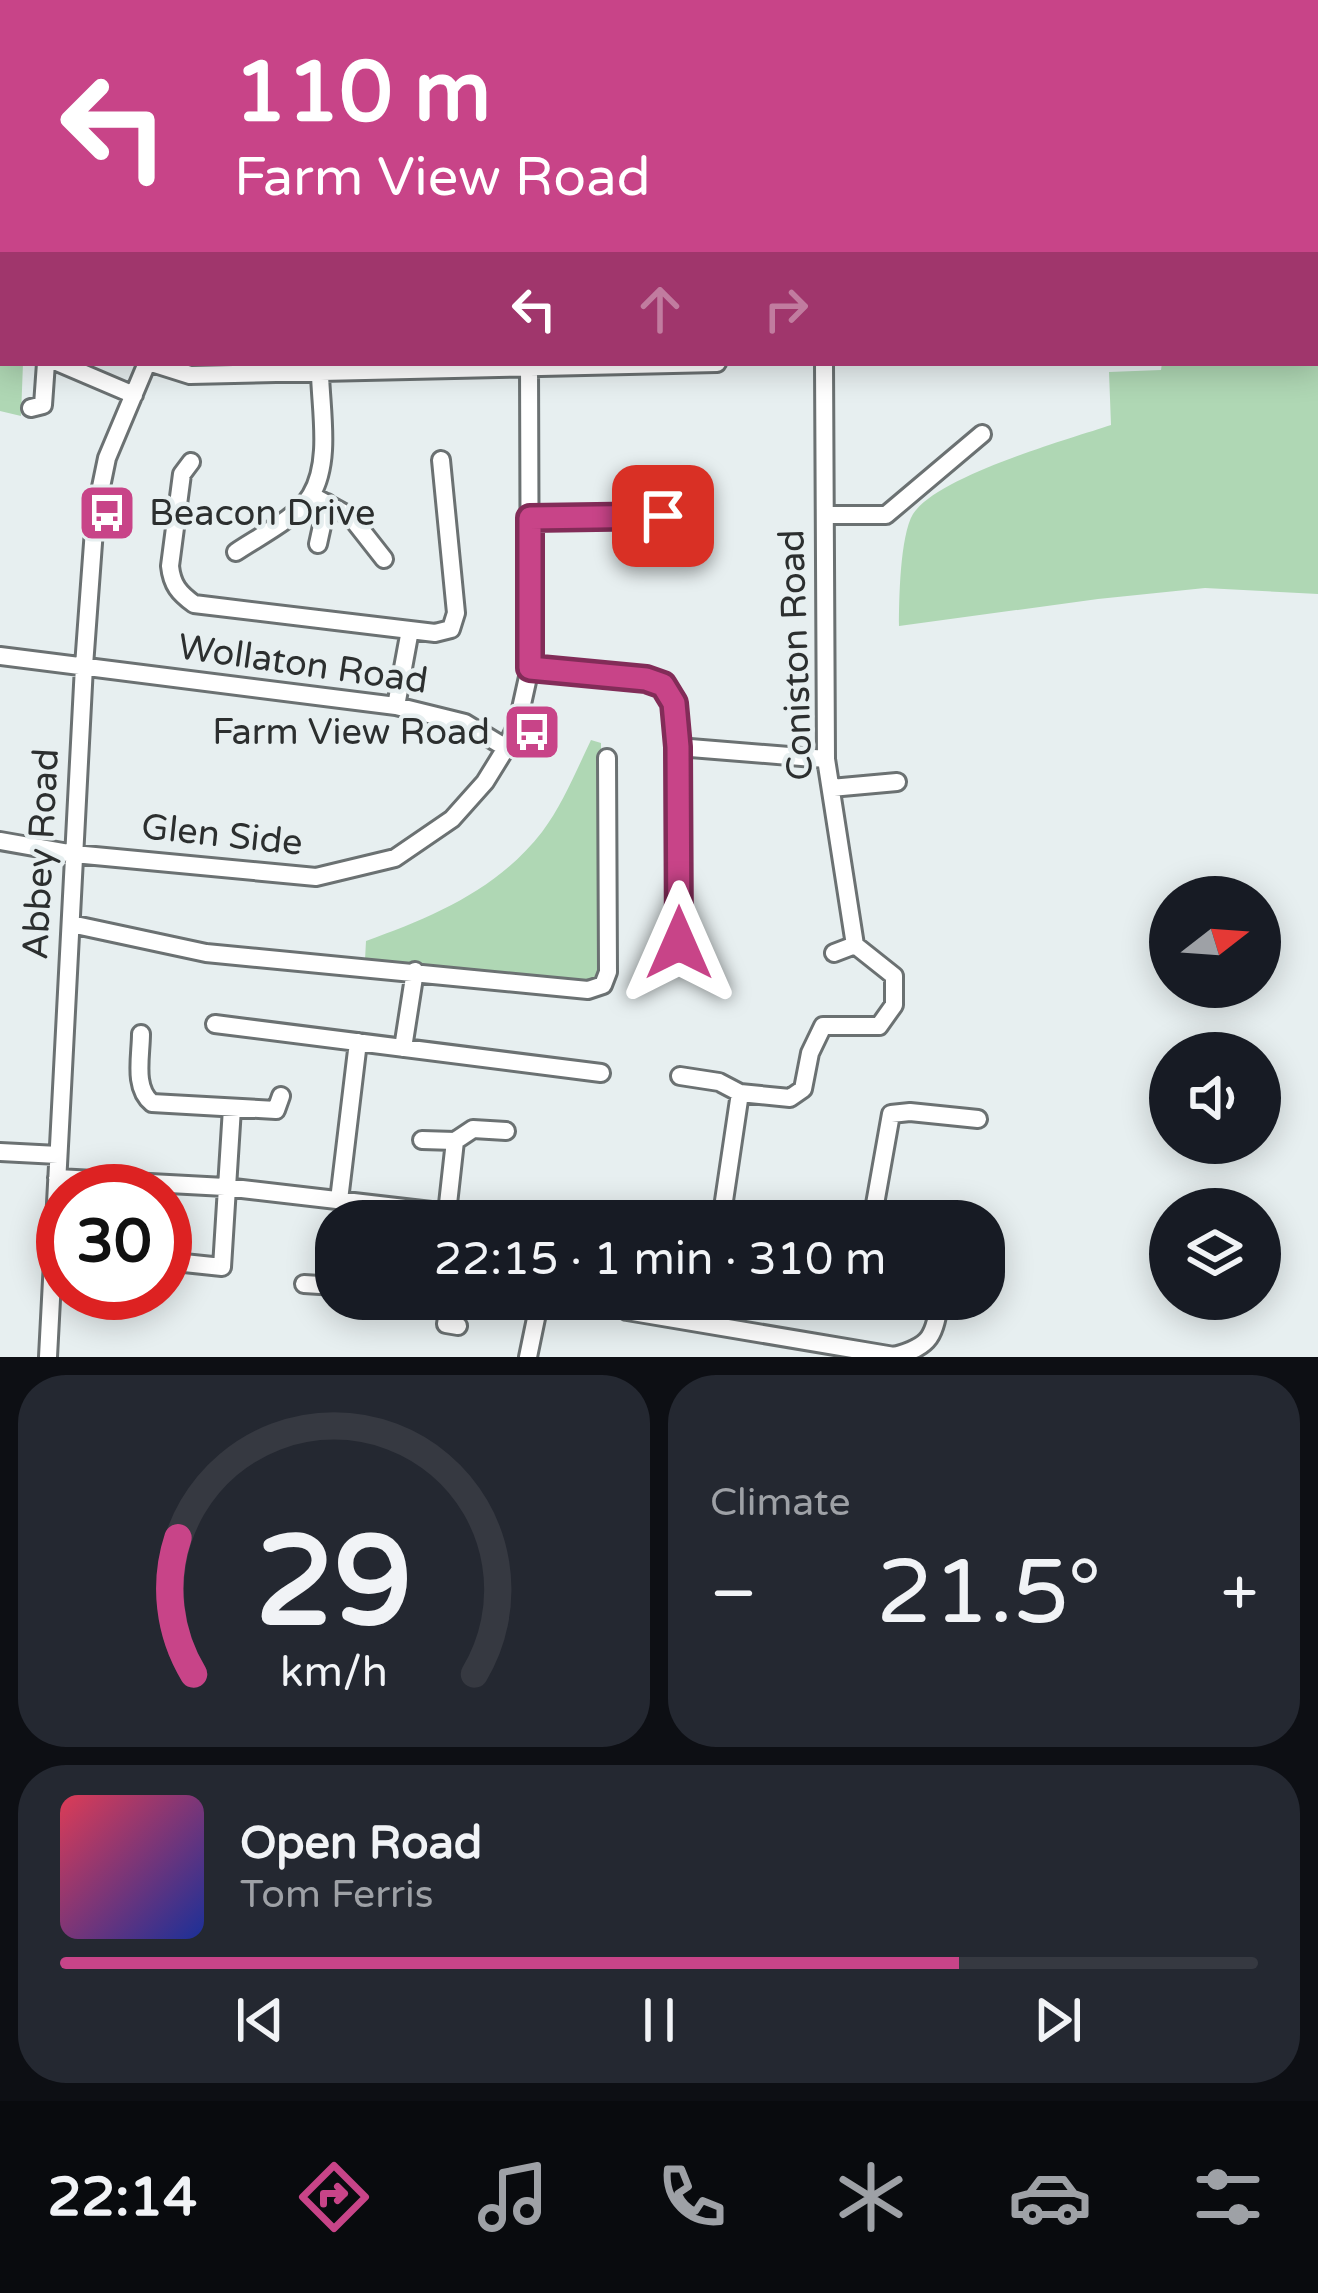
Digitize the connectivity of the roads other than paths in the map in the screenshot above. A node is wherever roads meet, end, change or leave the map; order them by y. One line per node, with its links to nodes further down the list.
1 (46, 366): 9 (street)
2 (66, 366): 8 (street)
3 (148, 366): 8 (street, Abbey Road)
4 (160, 366): 7 (street)
5 (529, 366): 7 (street); 15 (street, Glen Side)
6 (824, 366): 14 (street, Coniston Road)
7 (320, 374): 13 (street)
8 (134, 395): 22 (street, Abbey Road)
9 (31, 408)
10 (982, 434): 14 (street)
11 (441, 460): 20 (street)
12 (190, 462): 20 (street)
13 (319, 499): 16 (street); 18 (street); 19 (street)
14 (825, 515): 28 (street, Coniston Road)
15 (530, 518): 17 (street); 23 (street, Glen Side)
16 (244, 540)
17 (681, 542)
18 (318, 544)
19 (373, 552)
20 (410, 630): 24 (street)
21 (0, 656): 22 (street, Wollaton Road)
22 (84, 666): 24 (street, Wollaton Road); 32 (street, Abbey Road)
23 (530, 668): 25 (street); 26 (street, Glen Side)
24 (395, 706): 26 (street, Wollaton Road)
25 (678, 747): 28 (street); 34 (street)
26 (506, 748): 32 (street, Glen Side)
27 (608, 758): 37 (street)
28 (826, 759): 30 (street, Coniston Road)
29 (897, 782): 30 (street)
30 (831, 788): 35 (street, Coniston Road)
31 (0, 841): 32 (street, Glen Side)
32 (74, 854): 33 (street, Abbey Road)
33 (70, 924): 37 (street); 52 (street, Abbey Road)
34 (679, 943)
35 (855, 944): 36 (street); 44 (street)
36 (834, 953)
37 (416, 971): 41 (street)
38 (141, 1034): 46 (street)
39 (358, 1042): 40 (street); 41 (street); 56 (street)
40 (223, 1047)
41 (403, 1048): 43 (street)
42 (680, 1076): 44 (street)
43 (589, 1077)
44 (740, 1094): 58 (street)
45 (281, 1096): 46 (street)
46 (232, 1108): 55 (street)
47 (978, 1119): 59 (street)
48 (506, 1131): 50 (street)
49 (422, 1139): 50 (street)
50 (454, 1141): 57 (street)
51 (0, 1152): 52 (street)
52 (58, 1155): 53 (street, Abbey Road)
53 (58, 1164)
54 (192, 1185): 55 (street)
55 (225, 1187): 56 (street); 60 (street)
56 (339, 1200)
57 (448, 1200)
58 (724, 1200)
59 (874, 1200)
60 (192, 1264)
61 (304, 1284): 62 (street)
62 (315, 1285)
63 (50, 1320): 69 (street, Abbey Road)
64 (447, 1320): 68 (street)
65 (536, 1320): 70 (street)
66 (680, 1320): 67 (street)
67 (937, 1320)
68 (458, 1326)
69 (48, 1357)
70 (528, 1357)

